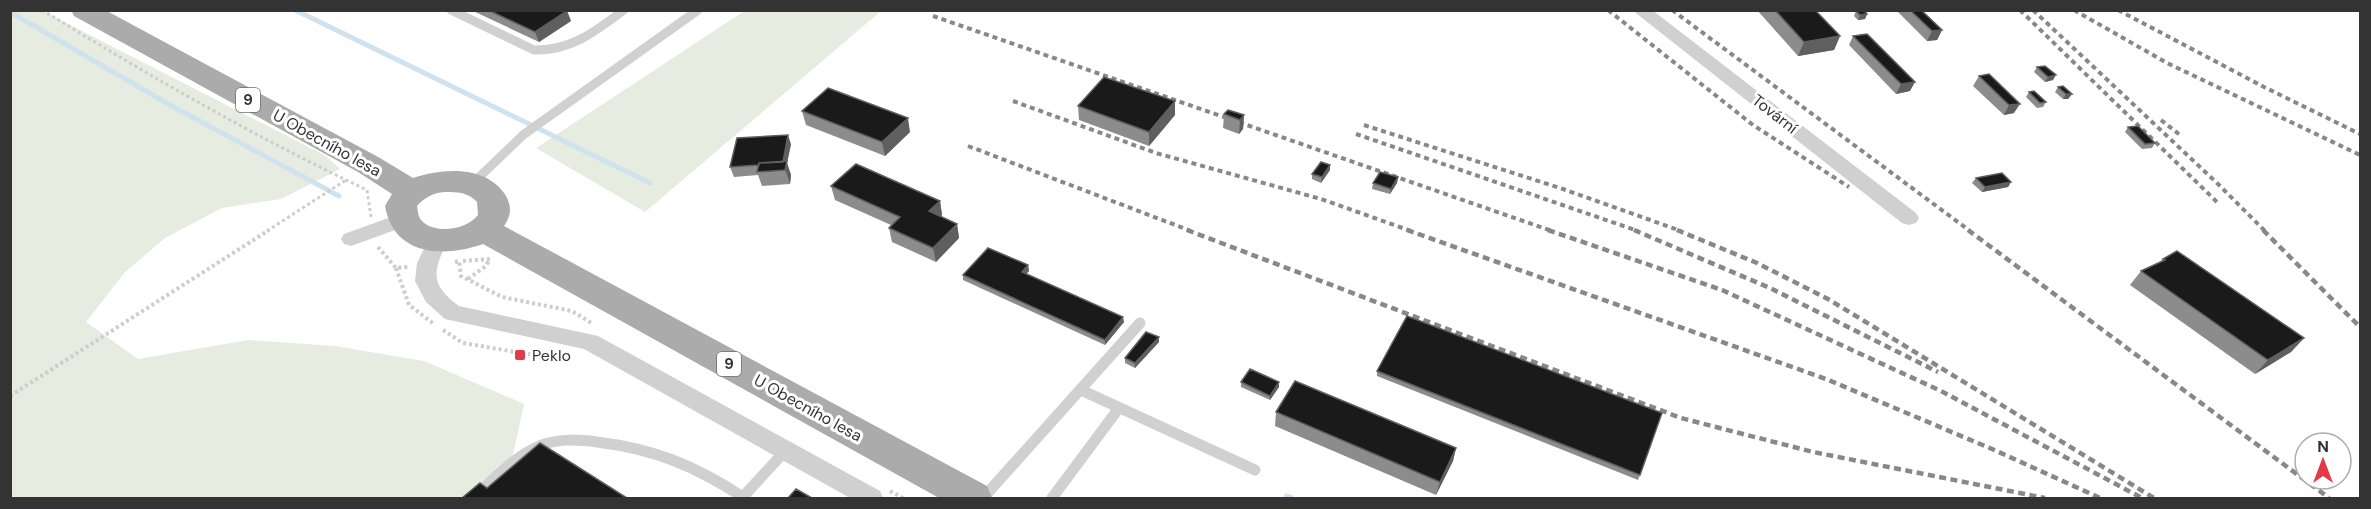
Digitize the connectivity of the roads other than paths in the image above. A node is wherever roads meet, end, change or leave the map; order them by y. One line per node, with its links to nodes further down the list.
1 (84, 10): 7 (main road, U Obecního lesa / 9)
2 (451, 10): 3 (lane)
3 (624, 10)
4 (698, 10): 6 (lane)
5 (1640, 10): 8 (street, Tovární)
6 (472, 184): 7 (main road); 10 (main road)
7 (396, 214): 9 (street); 11 (main road, U Obecního lesa / 9)
8 (1909, 218)
9 (351, 238)
10 (487, 245): 11 (main road, U Obecního lesa / 9); 20 (main road, U Obecního lesa / 9)
11 (431, 253): 15 (street)
12 (1140, 323): 13 (lane)
13 (1081, 390): 14 (lane); 21 (lane)
14 (1119, 408): 16 (lane); 22 (lane)
15 (786, 450): 18 (lane); 19 (street)
16 (1255, 470)
17 (473, 498): 18 (lane)
18 (743, 498)
19 (871, 498)
20 (973, 498)
21 (983, 498)
22 (1052, 498)

